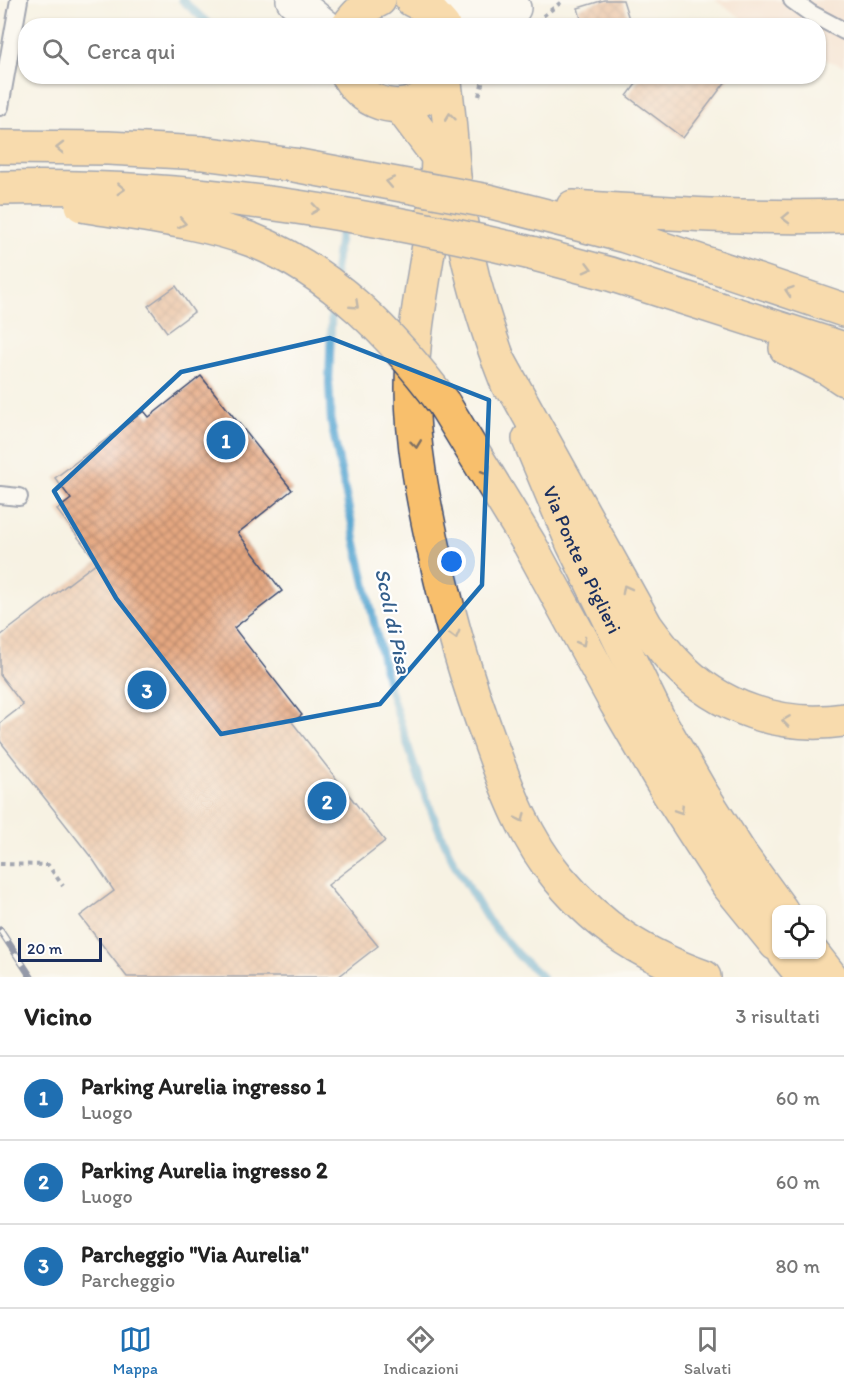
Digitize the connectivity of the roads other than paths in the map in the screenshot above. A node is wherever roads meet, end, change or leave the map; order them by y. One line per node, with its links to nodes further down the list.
1 (19, 0): 16 (lane)
2 (293, 0): 7 (street)
3 (379, 0): 8 (main road)
4 (792, 0): 9 (lane)
5 (428, 9): 6 (street)
6 (517, 13)
7 (315, 18)
8 (354, 18)
9 (819, 18)
10 (826, 21): 11 (lane)
11 (844, 31)
12 (353, 84): 15 (main road)
13 (438, 84): 15 (main road)
14 (444, 84): 18 (main road, Via Ponte a Piglieri, one-way to 14)
15 (400, 106): 18 (main road, Via Ponte a Piglieri)
16 (0, 107)
17 (0, 147): 20 (main road, one-way to 17, bridge)
18 (446, 167): 23 (main road, Via Ponte a Piglieri); 32 (main road, one-way to 32)
19 (0, 189): 24 (main road, one-way to 24, bridge); 29 (main road, one-way to 29, bridge)
20 (488, 201): 21 (main road, one-way to 20); 22 (main road, one-way to 20)
21 (844, 216)
22 (844, 310)
23 (498, 359): 27 (main road, one-way to 23); 28 (main road, Via Ponte a Piglieri)
24 (839, 361)
25 (0, 495): 26 (lane)
26 (19, 497)
27 (844, 720)
28 (777, 905)
29 (772, 938)
30 (789, 959): 33 (main road)
31 (817, 959): 34 (main road)
32 (704, 977)
33 (804, 977)
34 (831, 977)

